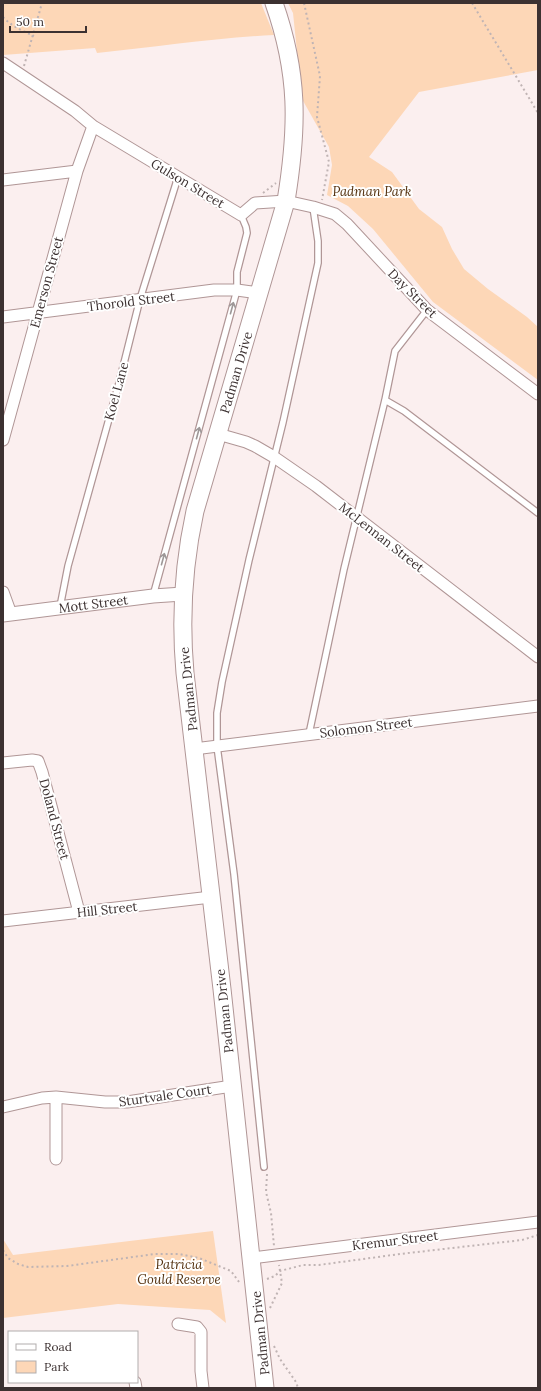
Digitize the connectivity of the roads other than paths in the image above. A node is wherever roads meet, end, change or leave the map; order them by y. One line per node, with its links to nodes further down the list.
1 (274, 3): 7 (main road, Padman Drive)
2 (3, 64): 3 (street, Gulson Street)
3 (93, 126): 4 (street, Emerson Street); 5 (street, Gulson Street)
4 (77, 171): 6 (street); 14 (street, Emerson Street)
5 (178, 177): 9 (street, Gulson Street); 12 (lane, Koel Lane)
6 (3, 180)
7 (286, 201): 8 (street, Day Street); 9 (street); 11 (main road, Padman Drive)
8 (317, 208): 13 (street, Day Street); 20 (lane)
9 (241, 215): 10 (lane)
10 (237, 290): 11 (street, Thorold Street); 12 (street, Thorold Street); 25 (lane, one-way to 10)
11 (259, 293): 18 (main road, Padman Drive)
12 (140, 299): 14 (street, Thorold Street); 26 (lane, Koel Lane)
13 (427, 310): 16 (street, Day Street); 17 (lane)
14 (38, 312): 15 (street, Thorold Street); 19 (street, Emerson Street)
15 (3, 317)
16 (538, 394)
17 (385, 400): 21 (lane); 22 (lane)
18 (218, 434): 20 (street, McLennan Street); 24 (main road, Padman Drive)
19 (3, 440)
20 (274, 457): 22 (street, McLennan Street); 31 (lane)
21 (538, 513)
22 (357, 518): 28 (street, McLennan Street); 30 (lane)
23 (3, 592): 27 (street)
24 (183, 594): 25 (street, Mott Street); 32 (main road, Padman Drive)
25 (153, 596): 26 (street, Mott Street)
26 (60, 608): 27 (street, Mott Street)
27 (7, 614)
28 (538, 657)
29 (538, 706): 30 (street, Solomon Street)
30 (309, 734): 31 (street, Solomon Street)
31 (217, 746): 32 (street, Solomon Street); 41 (lane)
32 (194, 749): 34 (main road, Padman Drive)
33 (3, 764): 35 (street, Doland Street)
34 (211, 897): 35 (street, Hill Street); 37 (main road, Padman Drive)
35 (79, 912): 36 (street, Hill Street)
36 (3, 921)
37 (232, 1086): 38 (street, Sturtvale Court); 43 (main road, Padman Drive)
38 (56, 1097): 39 (street, Sturtvale Court); 40 (street)
39 (3, 1107)
40 (56, 1159)
41 (264, 1168)
42 (538, 1222): 43 (street, Kremur Street)
43 (252, 1258): 46 (main road, Padman Drive)
44 (178, 1324): 45 (street)
45 (203, 1388)
46 (266, 1388)

